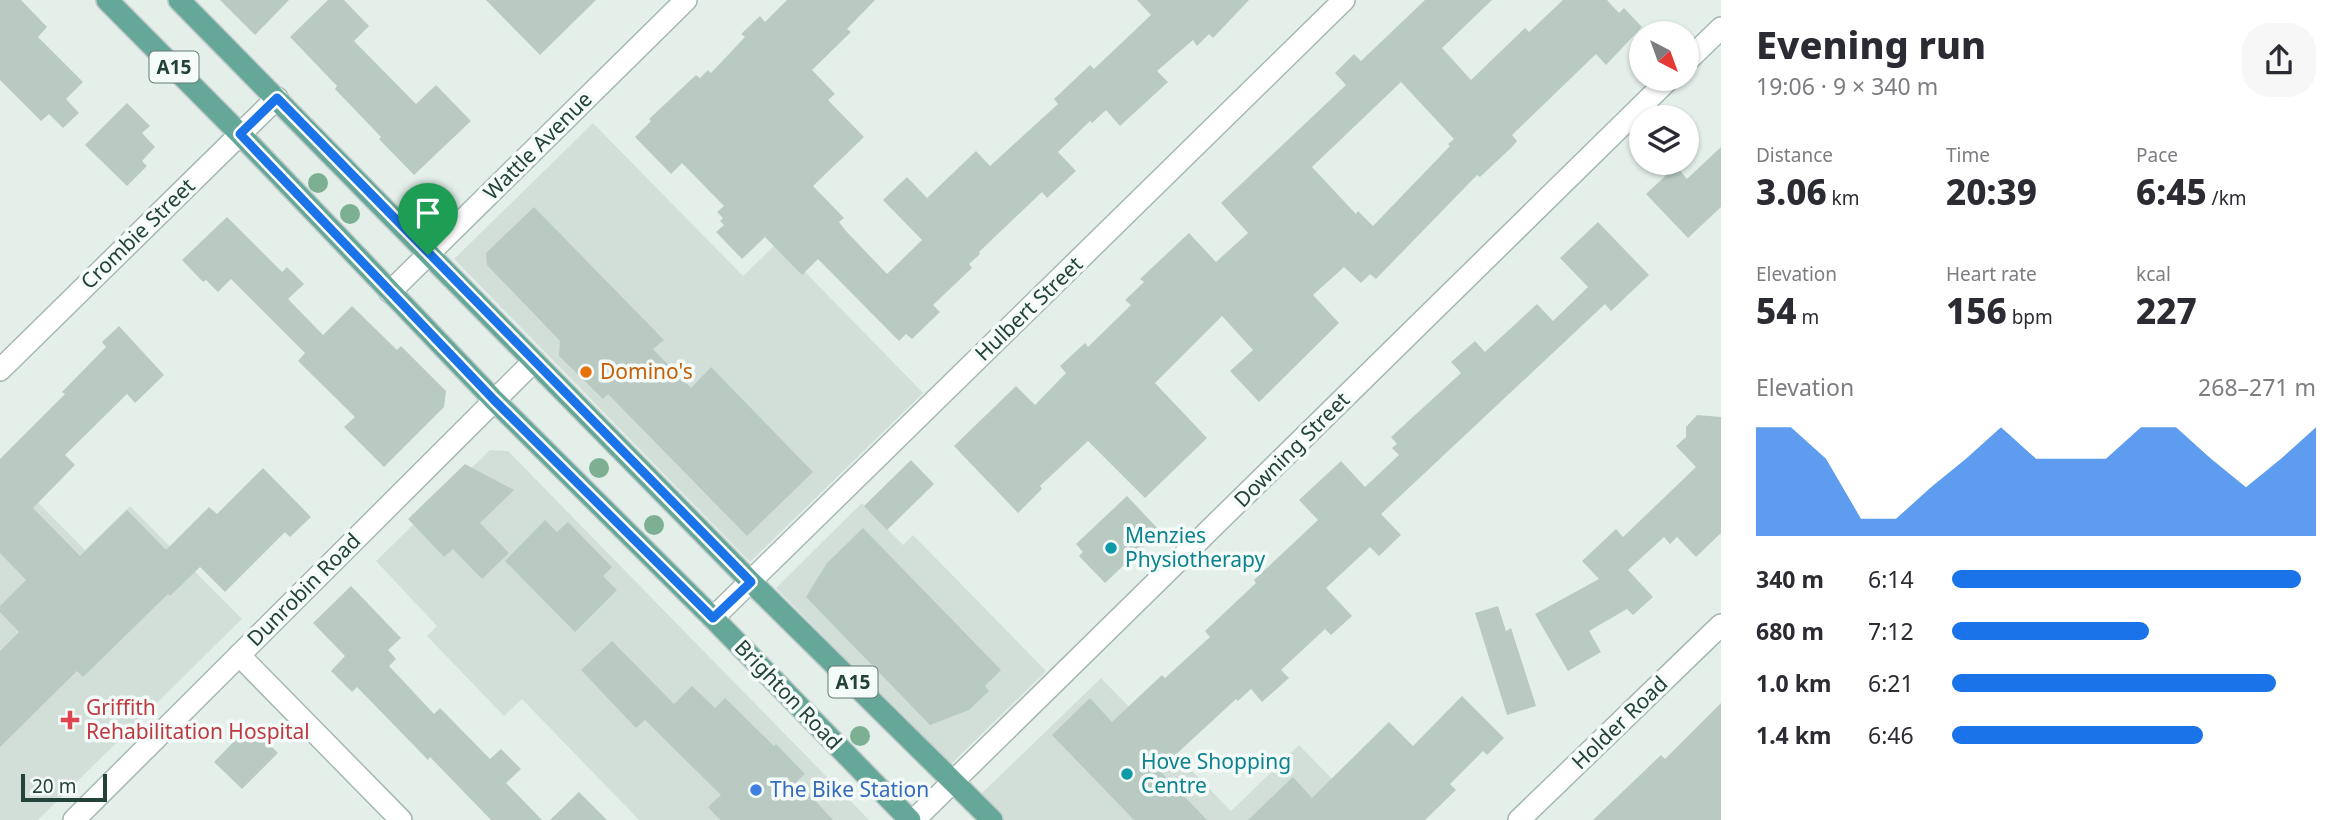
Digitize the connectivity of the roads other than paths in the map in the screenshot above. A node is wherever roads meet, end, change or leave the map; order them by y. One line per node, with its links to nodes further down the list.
1 (107, 0): 9 (main road, Brighton Road / A15)
2 (179, 0): 8 (main road, A15)
3 (686, 0): 10 (street, Wattle Avenue)
4 (1344, 0): 15 (street, Hulbert Street)
5 (1721, 28): 6 (street)
6 (1699, 49)
7 (1657, 91): 19 (street, Downing Street)
8 (277, 98): 9 (street, Crombie Street); 10 (main road, A15)
9 (240, 134): 11 (main road, Brighton Road / A15); 13 (street, Crombie Street)
10 (428, 255): 11 (street, Wattle Avenue); 12 (main road, A15)
11 (390, 292): 14 (main road, Brighton Road / A15)
12 (534, 362): 14 (street, Dunrobin Road); 15 (main road, A15)
13 (0, 370)
14 (494, 400): 16 (main road, Brighton Road / A15); 18 (street, Dunrobin Road)
15 (751, 582): 16 (street, Hulbert Street); 19 (main road, A15)
16 (713, 618): 22 (main road, Brighton Road / A15)
17 (1721, 625): 24 (street, Holder Road)
18 (239, 655): 20 (street, Dunrobin Road); 21 (street)
19 (954, 782): 22 (street, Downing Street); 23 (main road, A15)
20 (74, 820)
21 (401, 820)
22 (912, 820)
23 (992, 820)
24 (1518, 820)

